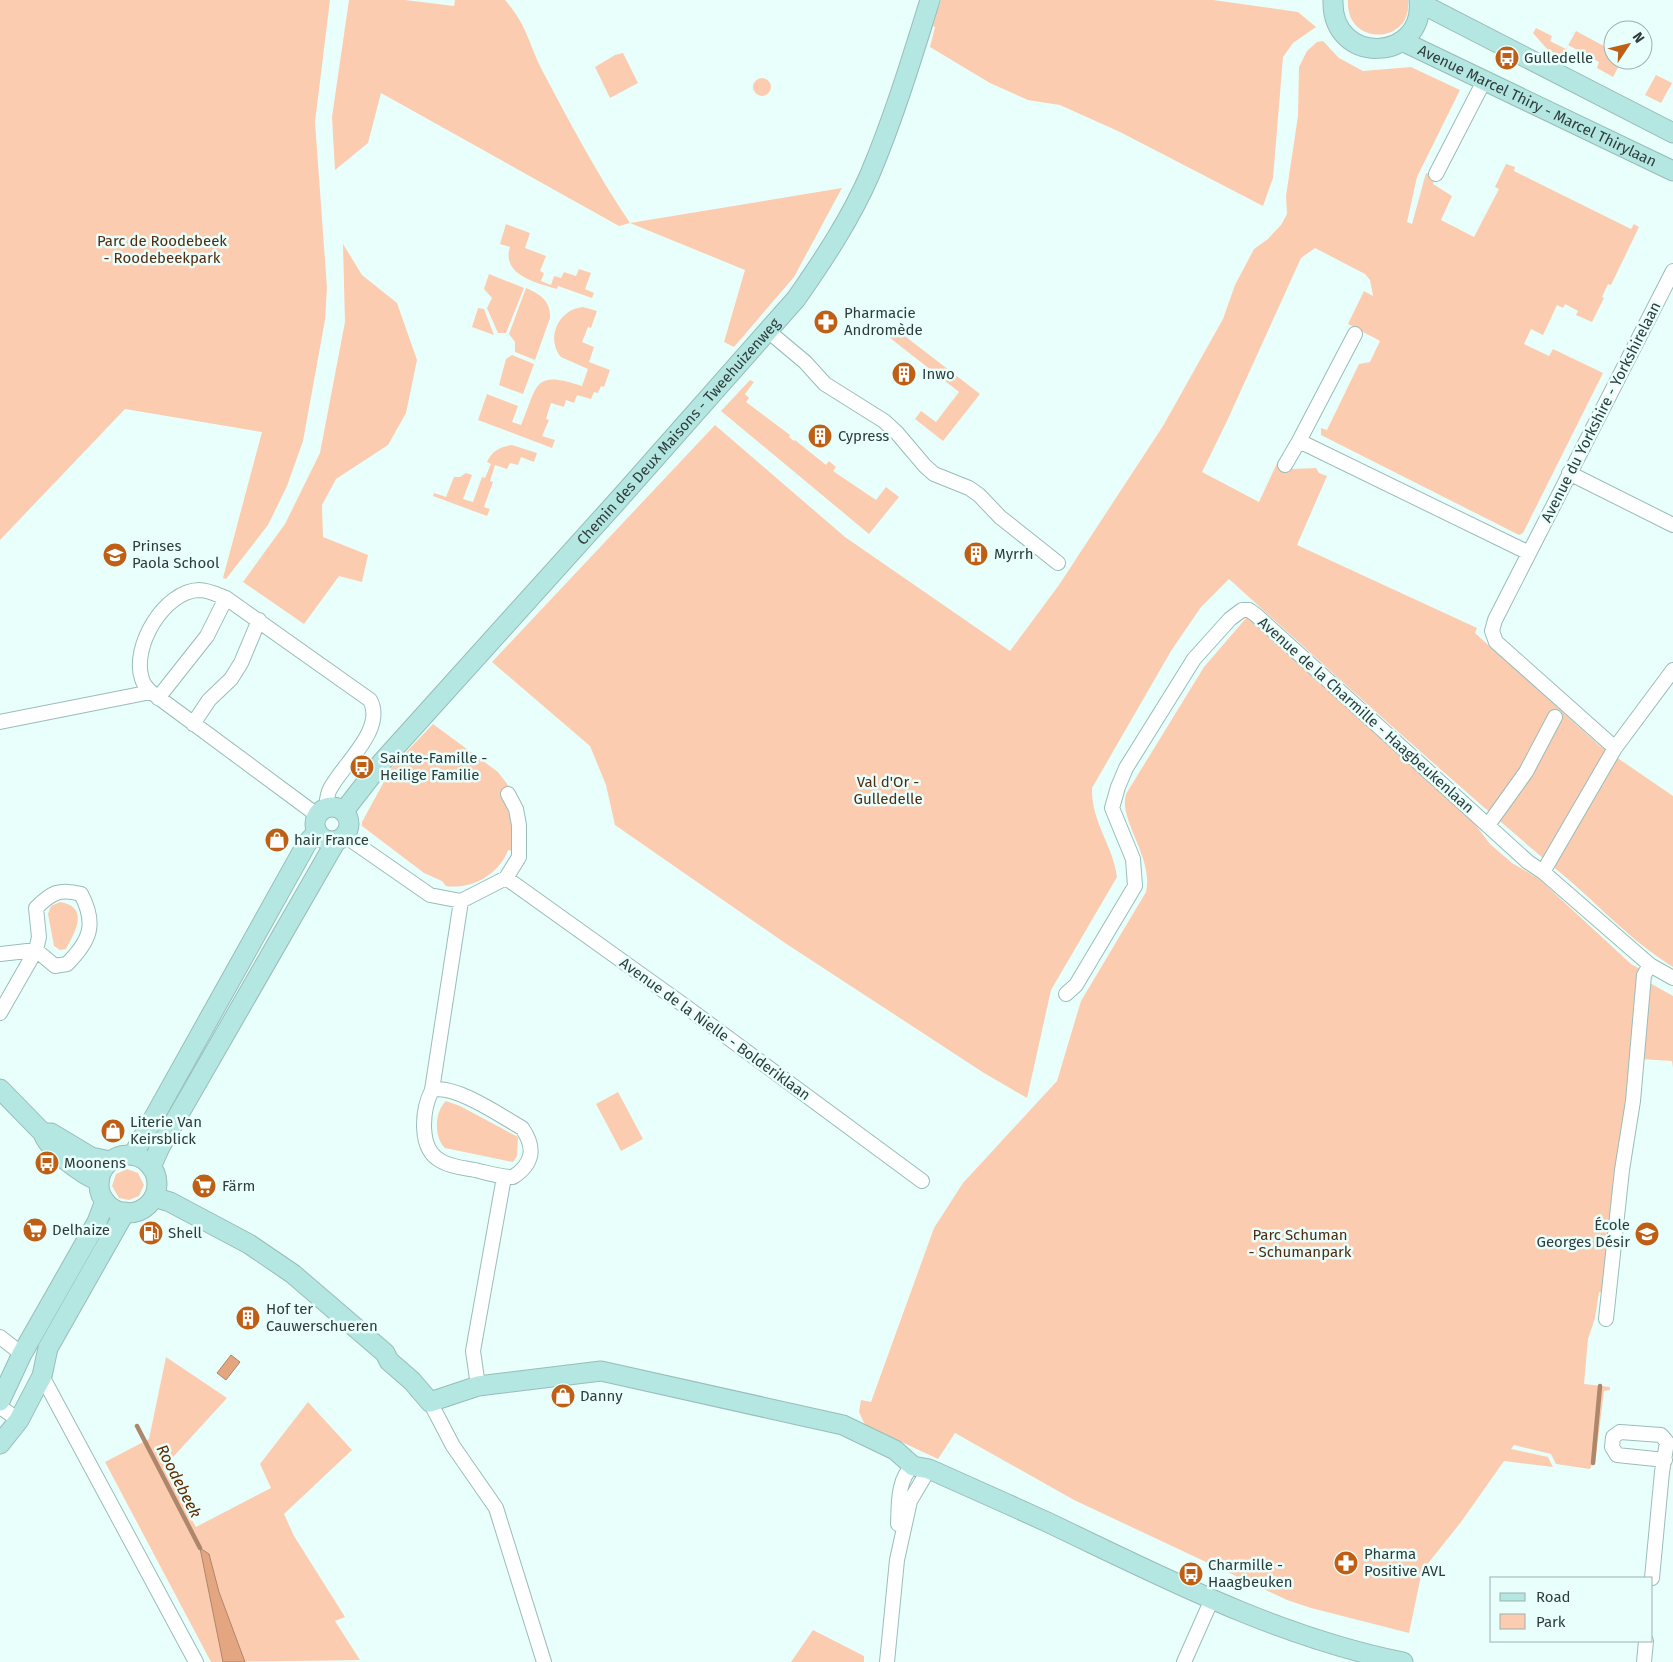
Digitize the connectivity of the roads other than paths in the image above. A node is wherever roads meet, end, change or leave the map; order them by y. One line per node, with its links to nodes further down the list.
1 (930, 0): 10 (street, Chemin des Deux Maisons - Tweehuizenweg)
2 (1333, 0): 4 (street)
3 (1420, 1): 4 (street); 6 (street)
4 (1402, 41): 5 (street, Avenue Marcel Thiry - Marcel Thirylaan)
5 (1484, 81): 7 (street, Avenue Marcel Thiry - Marcel Thirylaan); 8 (street)
6 (1673, 133)
7 (1673, 171)
8 (1436, 174)
9 (1673, 271): 14 (street, Avenue du Yorkshire - Yorkshirelaan)
10 (768, 331): 17 (street); 27 (street, Chemin des Deux Maisons - Tweehuizenweg)
11 (1355, 334): 12 (street)
12 (1299, 441): 13 (street); 16 (street)
13 (1285, 465)
14 (1569, 473): 15 (street); 16 (street, Avenue du Yorkshire - Yorkshirelaan)
15 (1673, 525)
16 (1528, 552): 25 (street, Avenue du Yorkshire - Yorkshirelaan)
17 (1058, 563)
18 (226, 598): 19 (street); 21 (street); 21 (street)
19 (259, 620): 24 (street); 28 (street)
20 (1673, 670): 25 (street)
21 (154, 695): 23 (street); 24 (street)
22 (1556, 717): 29 (street)
23 (0, 722)
24 (193, 724): 28 (street)
25 (1615, 748): 31 (street)
26 (508, 794): 32 (street)
27 (344, 811): 28 (street); 30 (street)
28 (320, 818): 30 (street); 43 (street)
29 (1488, 825): 31 (street, Avenue de la Charmille - Haagbeukenlaan); 38 (street, Avenue de la Charmille - Haagbeukenlaan)
30 (340, 838): 33 (street); 45 (street)
31 (1543, 872): 36 (street, Avenue de la Charmille - Haagbeukenlaan)
32 (506, 878): 33 (street); 48 (street, Avenue de la Nielle - Bolderiklaan)
33 (461, 901): 41 (street)
34 (36, 950): 34 (street); 35 (street); 39 (street)
35 (0, 954)
36 (1650, 964): 37 (street, Avenue de la Charmille - Haagbeukenlaan); 52 (street)
37 (1673, 978)
38 (1066, 994)
39 (0, 1013)
40 (0, 1089): 42 (street)
41 (432, 1090): 46 (street); 46 (street)
42 (43, 1133): 44 (street); 47 (street)
43 (133, 1155): 44 (street); 45 (street)
44 (110, 1161): 47 (street)
45 (151, 1167): 49 (street)
46 (504, 1177): 57 (street)
47 (99, 1181): 50 (street)
48 (922, 1181)
49 (154, 1197): 51 (street); 54 (street)
50 (105, 1201): 51 (street); 55 (street)
51 (125, 1212): 56 (street)
52 (1606, 1319)
53 (0, 1337): 55 (street)
54 (385, 1353): 57 (street); 59 (street)
55 (22, 1354): 58 (street)
56 (42, 1376): 61 (street); 68 (street)
57 (478, 1386): 59 (street); 64 (street)
58 (0, 1402)
59 (430, 1402): 69 (street)
60 (0, 1407): 61 (street)
61 (20, 1420): 62 (street)
62 (0, 1444)
63 (1664, 1460): 65 (street)
64 (922, 1467): 66 (street); 70 (street)
65 (1652, 1577)
66 (1212, 1599): 71 (street); 72 (street)
67 (1646, 1642): 73 (street)
68 (196, 1662)
69 (544, 1662)
70 (887, 1662)
71 (1184, 1662)
72 (1403, 1662)
73 (1644, 1662)

